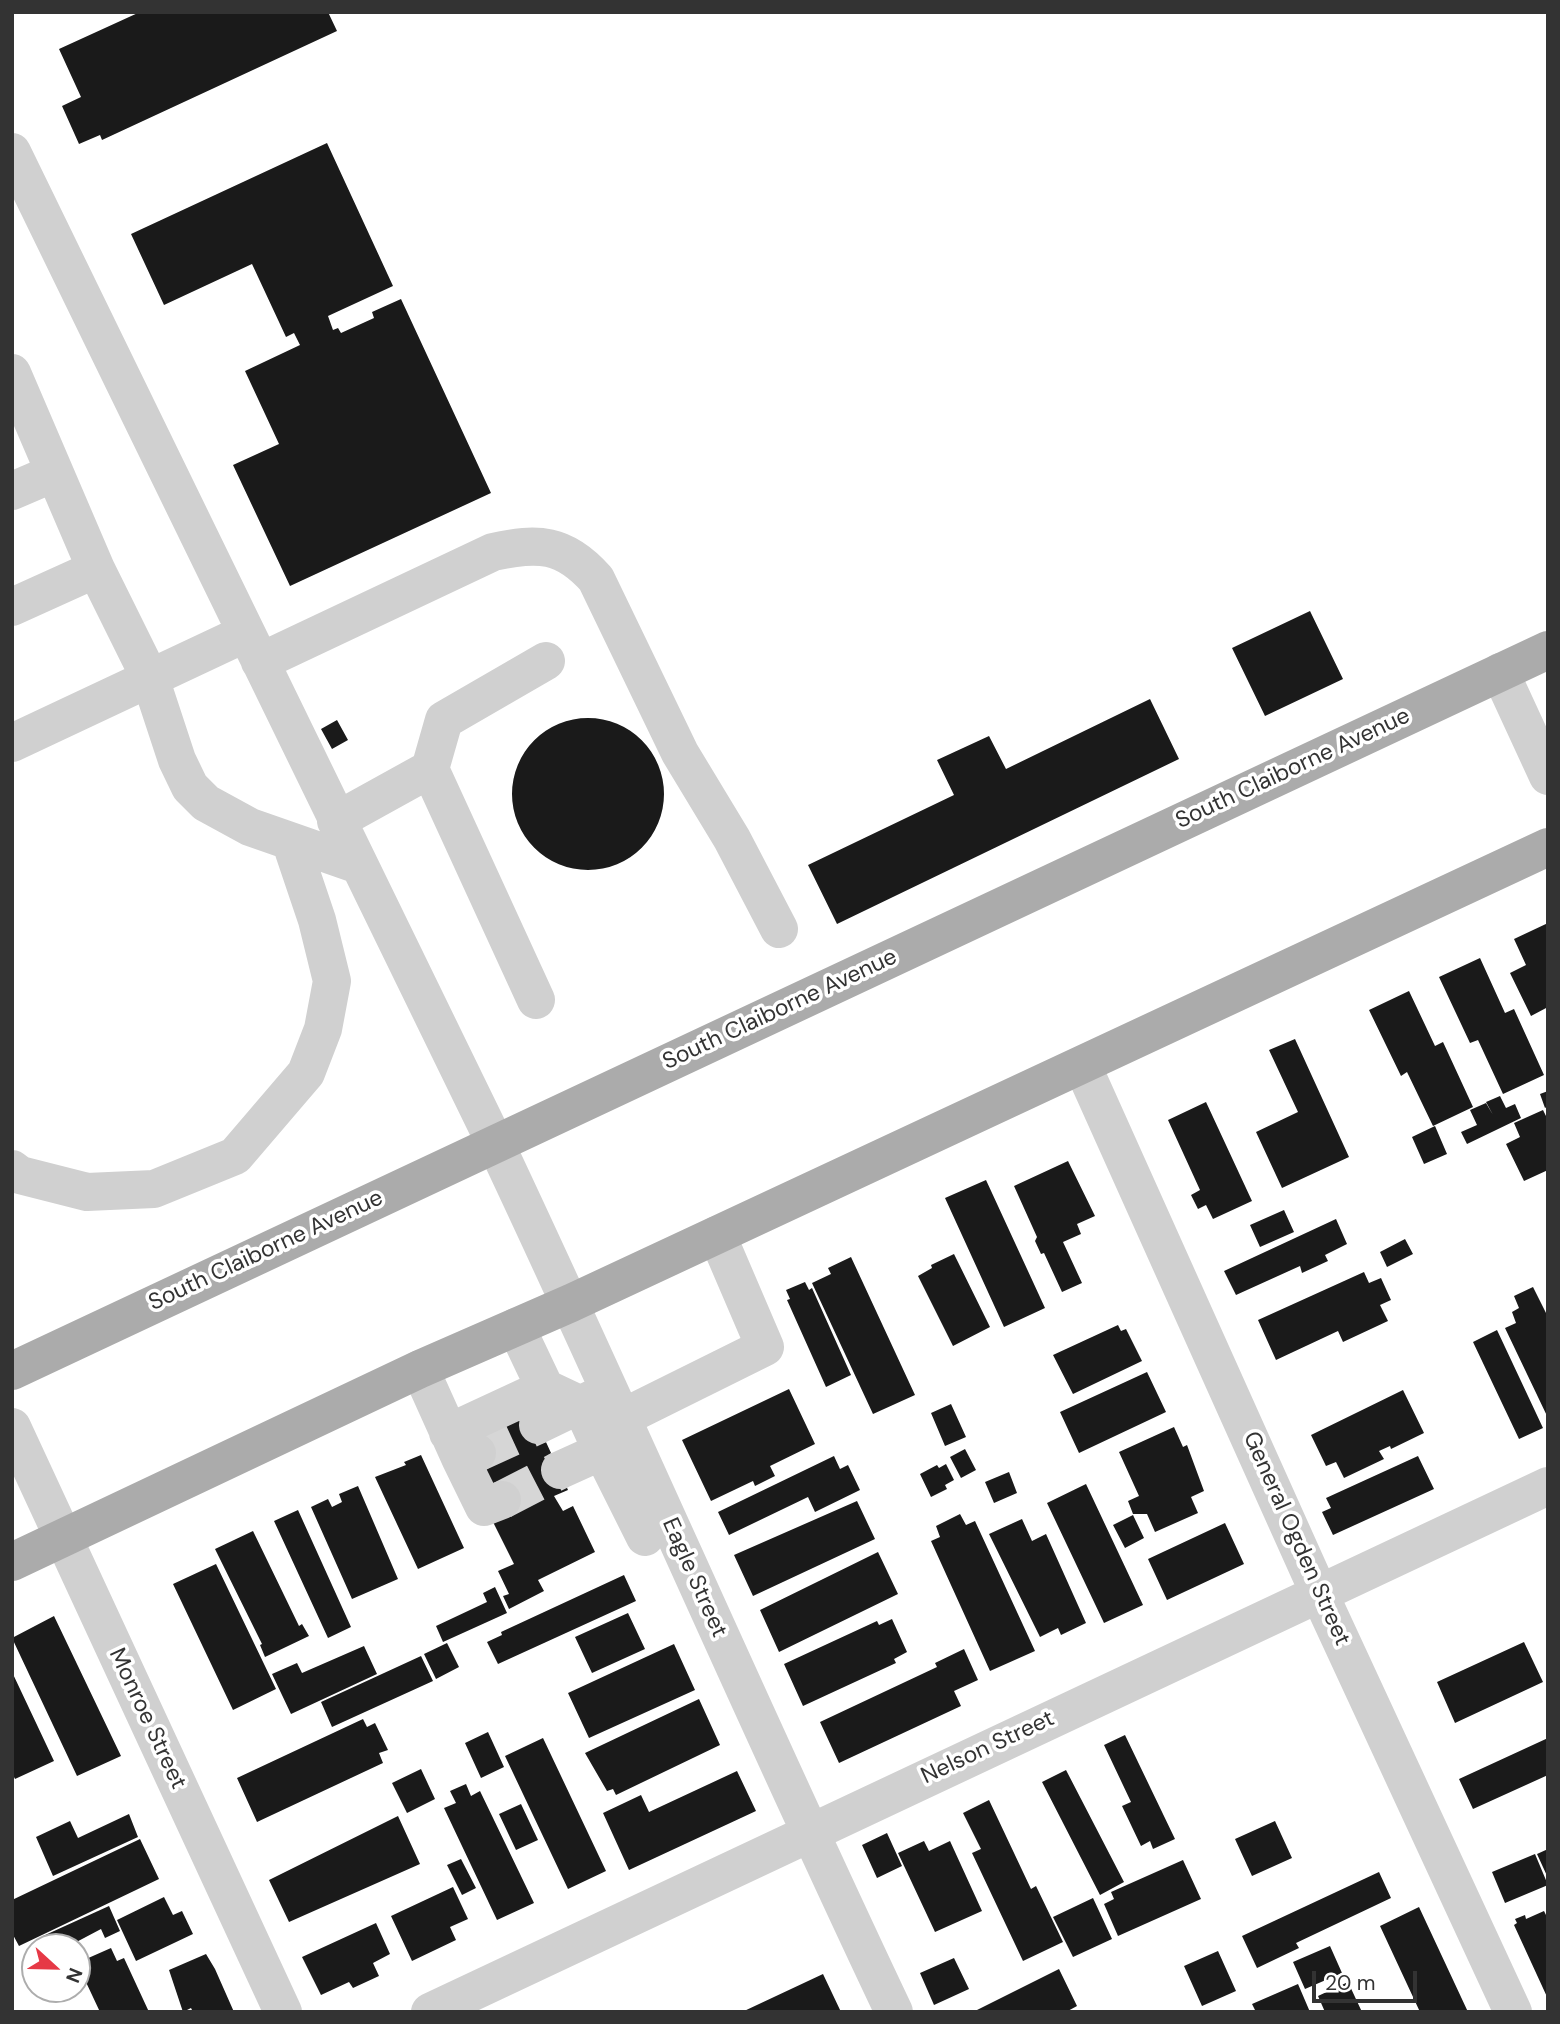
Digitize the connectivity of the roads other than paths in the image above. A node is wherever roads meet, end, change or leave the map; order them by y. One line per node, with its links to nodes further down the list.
1 (12, 152): 7 (street, Eagle Street)
2 (12, 373): 3 (street)
3 (54, 472): 4 (street); 5 (street)
4 (12, 491)
5 (96, 569): 6 (street); 11 (street)
6 (12, 607)
7 (253, 648): 11 (street); 15 (street, Eagle Street); 19 (street)
8 (1548, 650): 10 (main road, South Claiborne Avenue)
9 (546, 661): 13 (street)
10 (1500, 672): 14 (street); 22 (main road, South Claiborne Avenue)
11 (150, 678): 12 (street); 16 (street)
12 (12, 743)
13 (430, 769): 15 (street); 20 (street)
14 (1548, 776)
15 (336, 821): 18 (street, Eagle Street)
16 (291, 843): 18 (street); 23 (street)
17 (1548, 847): 21 (main road)
18 (356, 864): 22 (street, Eagle Street)
19 (779, 929)
20 (536, 1000)
21 (1082, 1065): 24 (main road); 41 (street, General Ogden Street)
22 (495, 1143): 25 (street, Eagle Street); 28 (main road, South Claiborne Avenue)
23 (12, 1169)
24 (717, 1235): 25 (main road); 30 (street)
25 (570, 1303): 26 (main road); 30 (street, Eagle Street)
26 (516, 1327): 27 (main road); 29 (street)
27 (420, 1369): 33 (street); 39 (main road)
28 (12, 1371)
29 (545, 1388): 30 (street); 33 (street)
30 (604, 1404): 31 (street); 34 (street); 38 (street, Eagle Street)
31 (538, 1425)
32 (12, 1427): 39 (street, Monroe Street)
33 (462, 1449): 37 (street)
34 (602, 1451): 35 (street); 38 (street)
35 (560, 1471)
36 (1548, 1486): 41 (street, Nelson Street)
37 (502, 1500)
38 (644, 1513): 42 (street, Eagle Street)
39 (63, 1538): 40 (main road); 43 (street, Monroe Street)
40 (12, 1562)
41 (1320, 1593): 42 (street, Nelson Street); 46 (street, General Ogden Street)
42 (808, 1832): 44 (street, Nelson Street); 45 (street, Eagle Street)
43 (283, 2012)
44 (430, 2012)
45 (894, 2012)
46 (1513, 2012)

